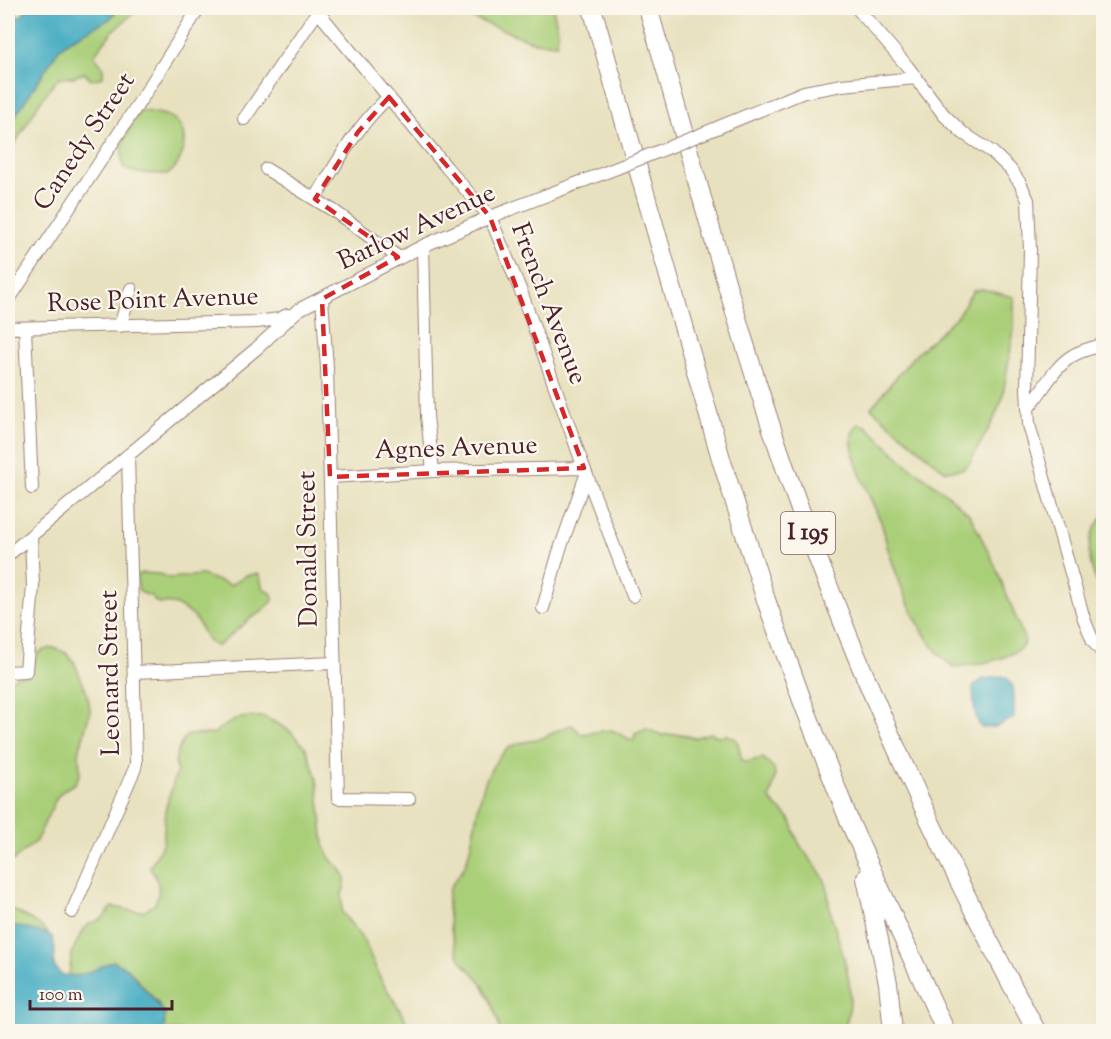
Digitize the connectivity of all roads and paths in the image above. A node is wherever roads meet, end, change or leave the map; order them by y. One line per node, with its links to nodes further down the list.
1 (200, 8): 16 (street, Canedy Street)
2 (592, 8): 37 (highway, I 195)
3 (648, 8): 41 (highway, I 195)
4 (857, 8): 6 (street)
5 (317, 9): 7 (street, French Avenue); 8 (street)
6 (916, 78): 11 (street, Barlow Avenue, bridge); 22 (street)
7 (389, 98): 10 (street); 11 (street, French Avenue)
8 (244, 119)
9 (266, 170): 10 (street)
10 (315, 199): 13 (street)
11 (490, 217): 12 (street, Barlow Avenue); 25 (street, French Avenue)
12 (423, 246): 13 (street, Barlow Avenue); 24 (street)
13 (398, 257): 15 (street, Barlow Avenue)
14 (131, 289): 18 (street)
15 (322, 299): 17 (street, Barlow Avenue); 26 (street, Donald Street)
16 (8, 301)
17 (298, 310): 18 (street, Rose Point Avenue); 23 (street, Barlow Avenue)
18 (120, 326): 20 (street, Rose Point Avenue)
19 (8, 328): 20 (street, Rose Point Avenue)
20 (25, 328): 27 (street)
21 (1104, 344): 22 (street)
22 (1028, 408): 32 (street)
23 (128, 455): 28 (street, Barlow Avenue); 35 (street, Leonard Street)
24 (433, 471): 25 (street, Agnes Avenue); 26 (street, Agnes Avenue)
25 (585, 471): 30 (street, French Avenue); 31 (street)
26 (330, 477): 33 (street, Donald Street)
27 (32, 488)
28 (31, 537): 29 (street, Barlow Avenue); 34 (street)
29 (8, 555)
30 (633, 596)
31 (543, 608)
32 (1104, 655)
33 (333, 663): 35 (street); 36 (street, Donald Street)
34 (8, 672)
35 (135, 672): 38 (street, Leonard Street)
36 (409, 799)
37 (859, 844): 39 (highway); 40 (highway, I 195)
38 (72, 912)
39 (893, 1032)
40 (946, 1032)
41 (1037, 1032)

